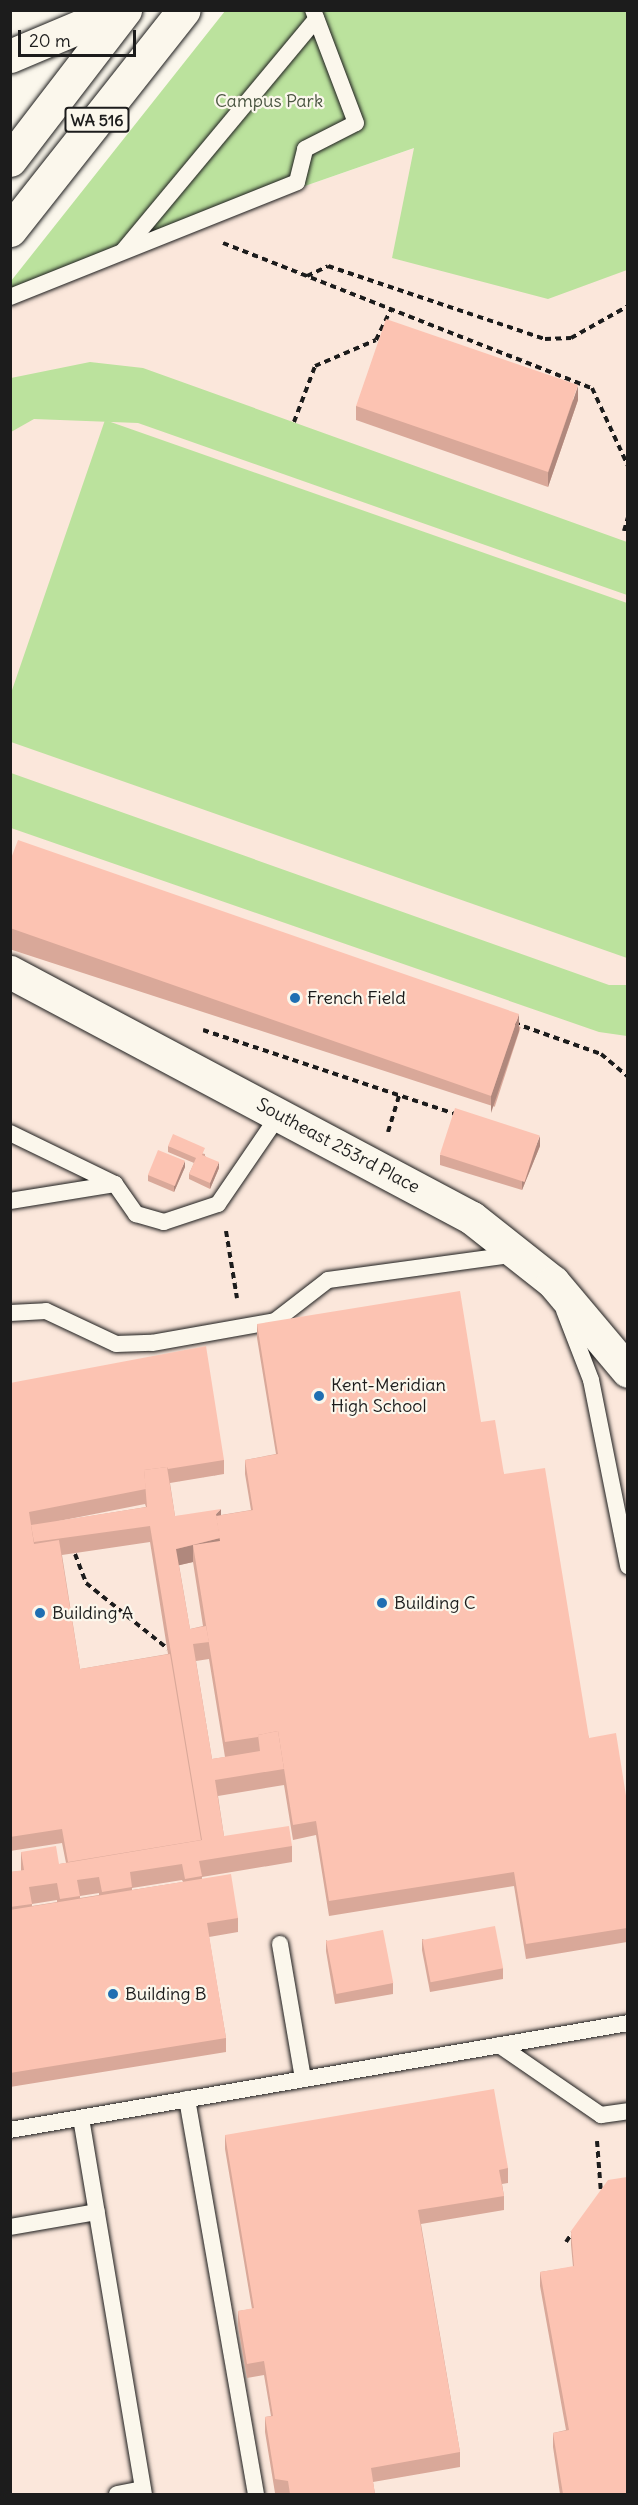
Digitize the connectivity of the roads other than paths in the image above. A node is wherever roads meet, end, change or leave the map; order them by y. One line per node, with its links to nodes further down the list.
1 (118, 10): 5 (street)
2 (125, 10): 6 (street, WA 516)
3 (184, 10): 7 (street, WA 516)
4 (314, 15): 8 (lane); 8 (lane)
5 (10, 56)
6 (10, 160)
7 (10, 230)
8 (122, 252): 9 (lane)
9 (10, 297)
10 (10, 972): 11 (street, Southeast 253rd Place)
11 (279, 1115): 13 (lane); 15 (street, Southeast 253rd Place)
12 (10, 1133): 13 (lane)
13 (115, 1184): 14 (lane)
14 (10, 1201)
15 (518, 1254): 16 (street, Southeast 253rd Place); 17 (lane)
16 (553, 1282): 18 (street, Southeast 253rd Place); 19 (lane)
17 (10, 1313)
18 (627, 1371)
19 (627, 1566)
20 (280, 1944): 23 (lane)
21 (627, 2023): 22 (lane)
22 (499, 2045): 23 (lane); 25 (lane)
23 (303, 2079): 24 (lane)
24 (187, 2099): 26 (lane); 32 (lane)
25 (627, 2111)
26 (81, 2118): 27 (lane); 28 (lane)
27 (10, 2130)
28 (96, 2212): 29 (lane); 30 (lane)
29 (10, 2227)
30 (144, 2492): 31 (lane)
31 (117, 2494)
32 (256, 2494)

